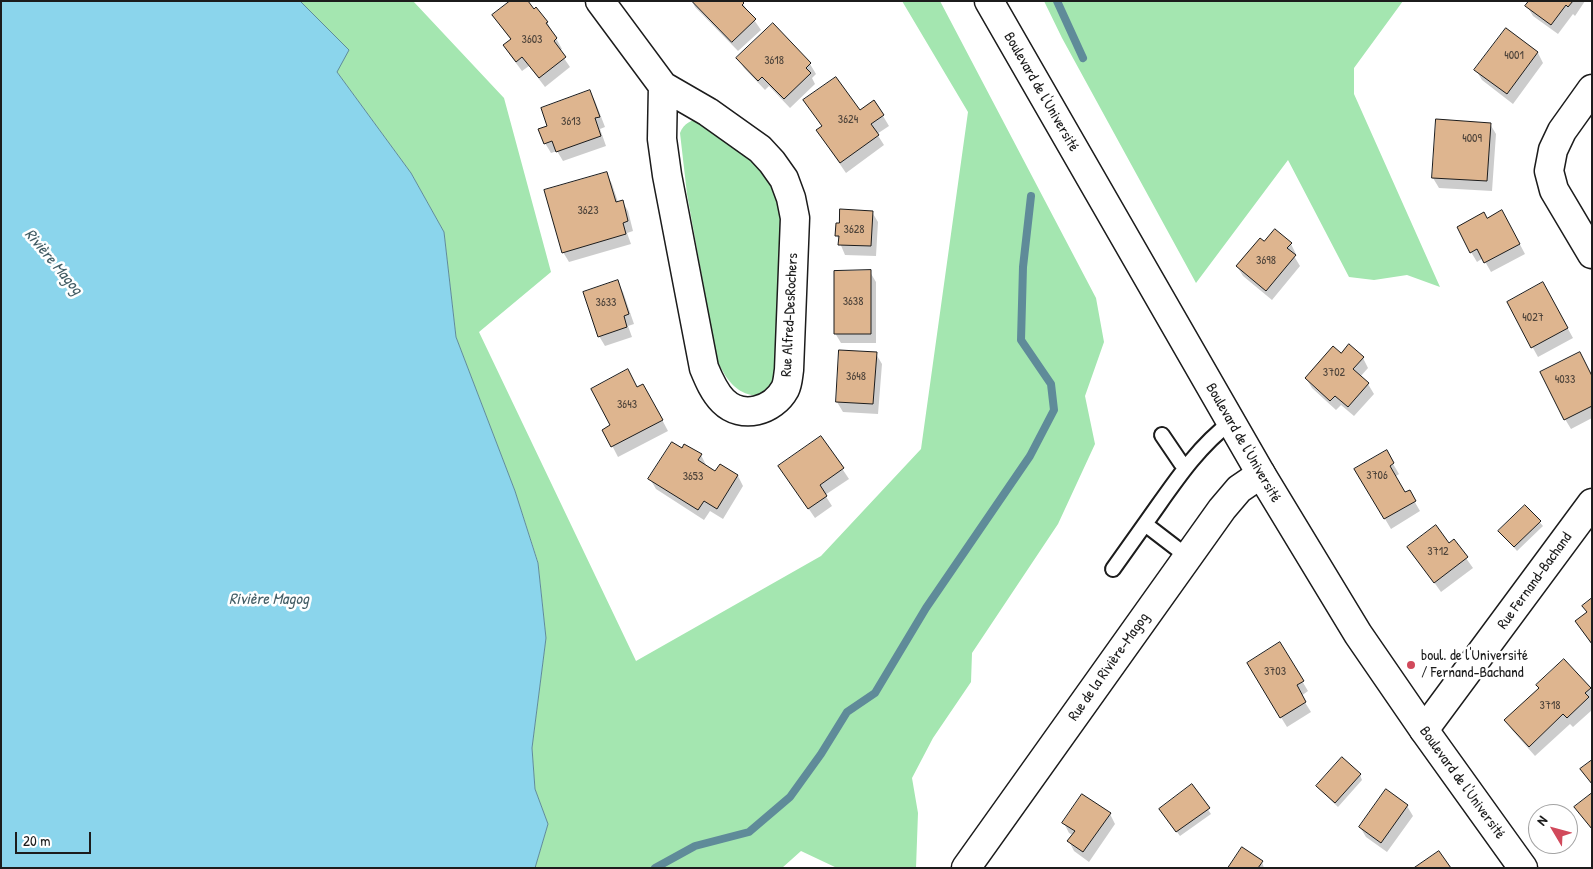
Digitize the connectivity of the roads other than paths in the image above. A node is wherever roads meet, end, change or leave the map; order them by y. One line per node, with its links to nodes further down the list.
1 (600, 1): 3 (street, Rue Alfred-DesRochers)
2 (989, 1): 6 (street, Boulevard de l'Université)
3 (663, 86): 3 (street, Rue Alfred-DesRochers)
4 (1592, 89): 5 (street)
5 (1592, 254)
6 (1231, 422): 8 (lane); 9 (street, Boulevard de l'Université)
7 (1162, 436): 8 (lane)
8 (1186, 467): 11 (lane)
9 (1261, 474): 12 (street, Rue de la Rivière-Magog); 14 (street, Boulevard de l'Université)
10 (1592, 503): 14 (street, Rue Fernand-Bachand)
11 (1145, 524): 12 (lane); 13 (lane)
12 (1188, 557): 15 (street, Rue de la Rivière-Magog)
13 (1113, 569)
14 (1424, 730): 16 (street, Boulevard de l'Université)
15 (966, 868)
16 (1523, 868)

